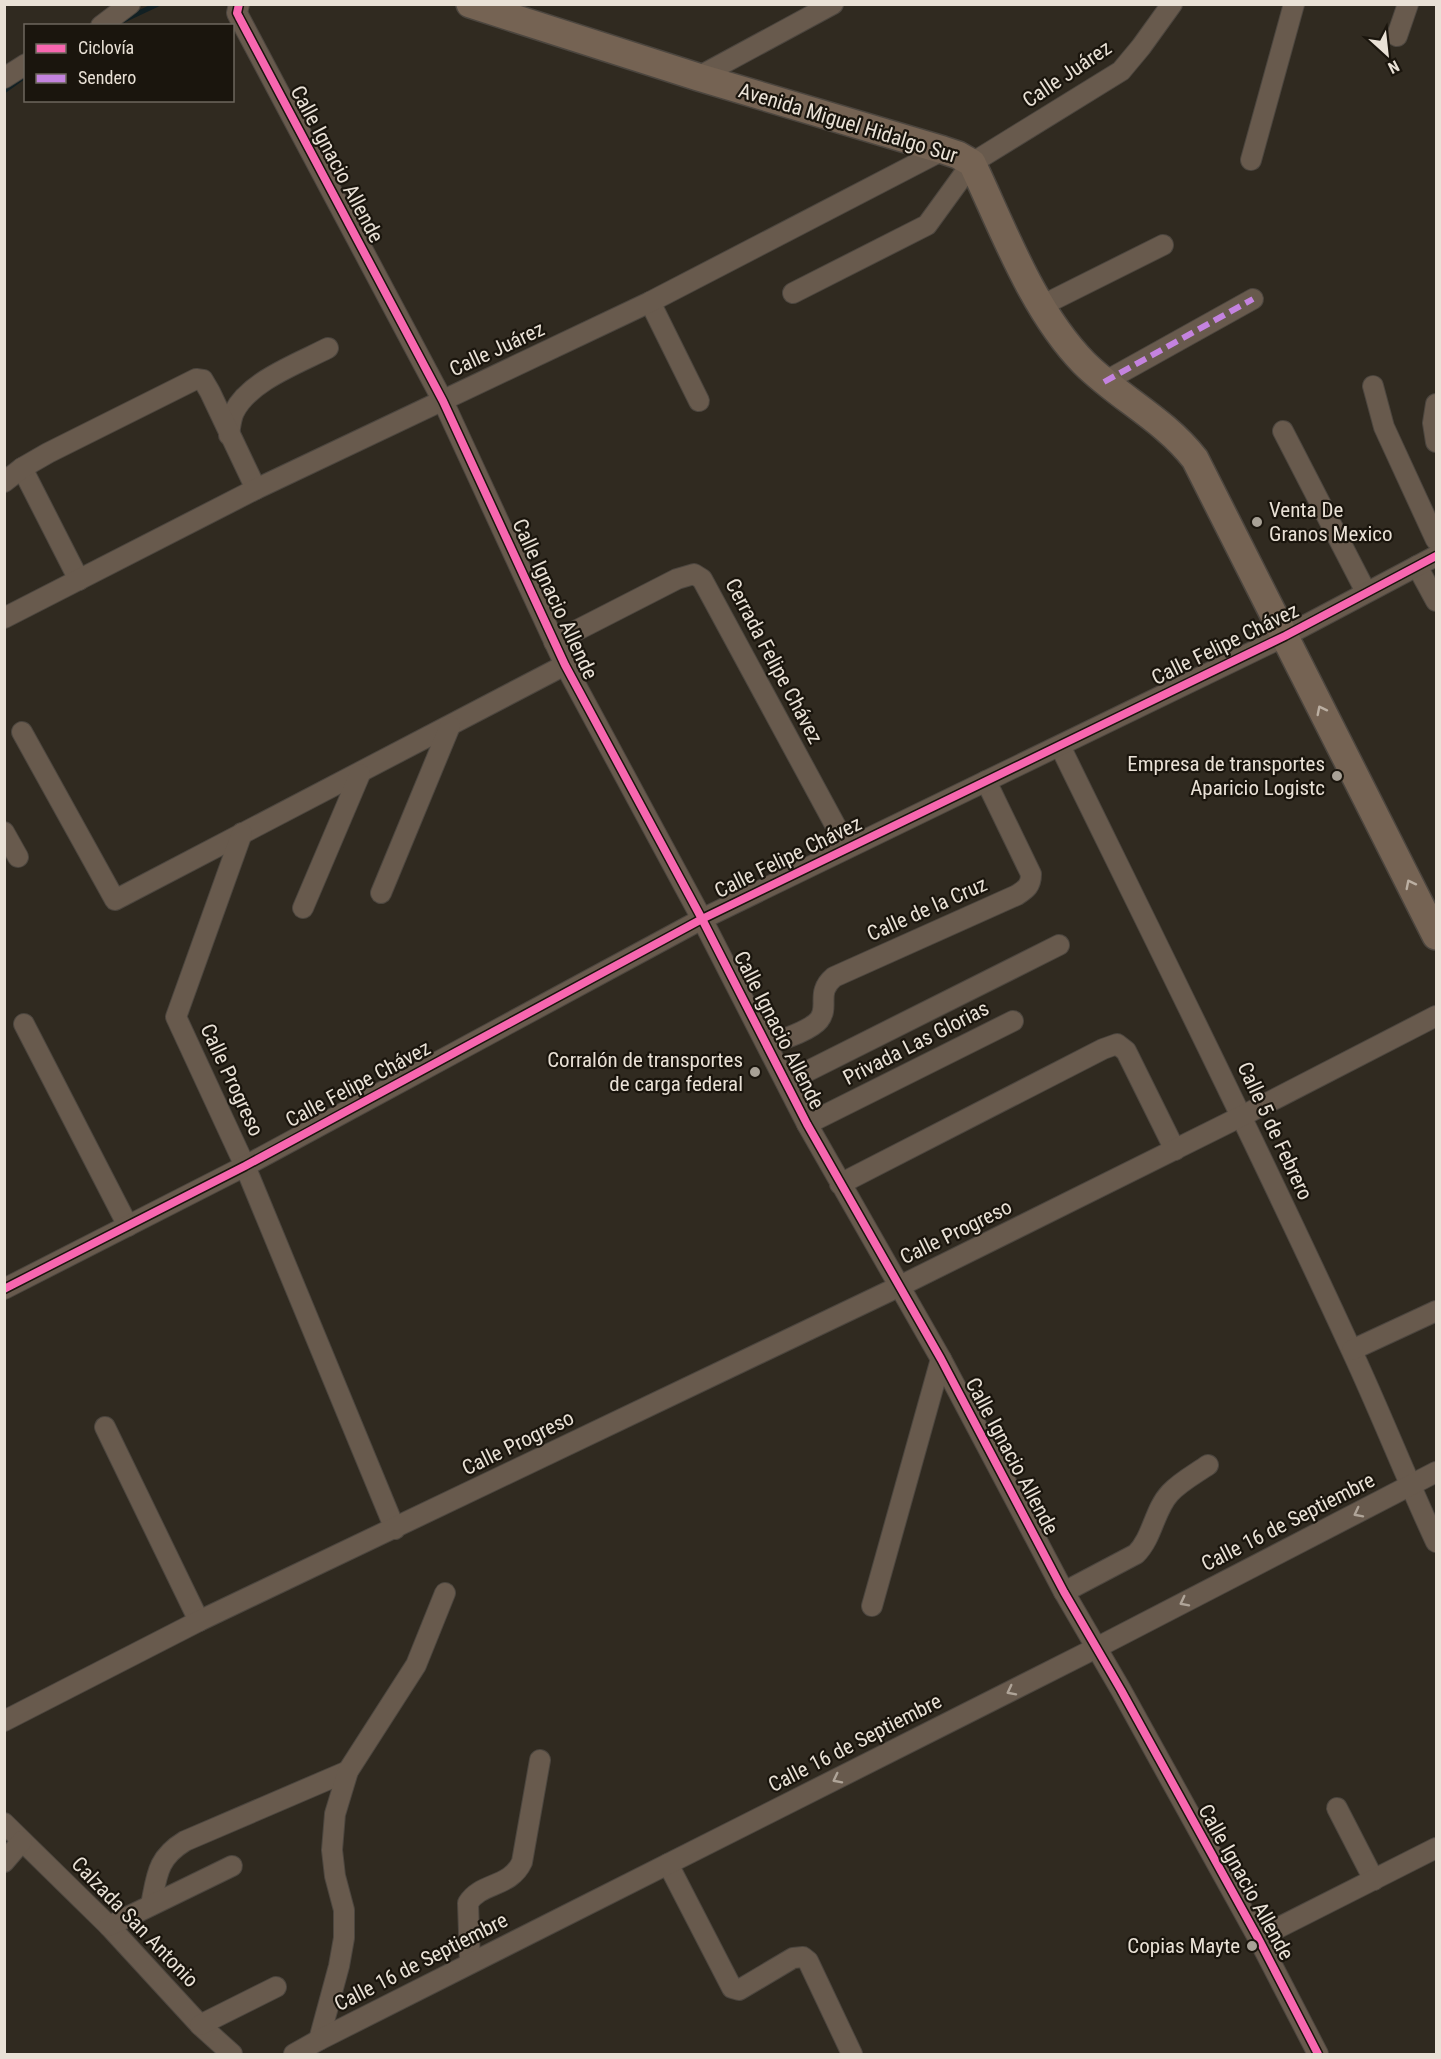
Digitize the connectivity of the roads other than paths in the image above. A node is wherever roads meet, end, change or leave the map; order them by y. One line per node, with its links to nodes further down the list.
1 (130, 4): 8 (street)
2 (470, 4): 11 (main road, Avenida Miguel Hidalgo Sur)
3 (833, 4): 11 (street)
4 (1172, 4): 15 (street, Calle Juárez)
5 (1294, 4): 14 (street)
6 (1408, 4): 9 (street)
7 (239, 6): 24 (street, Calle Ignacio Allende)
8 (104, 24)
9 (1397, 36)
10 (24, 65): 12 (street)
11 (698, 77): 13 (main road, Avenida Miguel Hidalgo Sur)
12 (4, 78)
13 (943, 150): 15 (main road, Avenida Miguel Hidalgo Sur); 19 (street, Calle Juárez)
14 (1251, 160)
15 (972, 163): 17 (street); 20 (main road, Avenida Miguel Hidalgo Sur)
16 (1163, 245): 20 (street)
17 (793, 292)
18 (1253, 299): 22 (street)
19 (650, 303): 24 (street, Calle Juárez); 25 (street)
20 (1041, 306): 22 (main road, Avenida Miguel Hidalgo Sur)
21 (328, 348): 28 (street)
22 (1104, 381): 40 (main road, Avenida Miguel Hidalgo Sur)
23 (1373, 387): 33 (street)
24 (443, 401): 32 (street, Calle Juárez); 41 (street, Calle Ignacio Allende)
25 (699, 401)
26 (1437, 404): 29 (street)
27 (1283, 431): 37 (street)
28 (229, 435): 30 (street); 32 (street)
29 (1437, 442)
30 (22, 468): 31 (street); 36 (street)
31 (4, 482)
32 (256, 489): 36 (street, Calle Juárez)
33 (1437, 540)
34 (1437, 556): 35 (street, Calle Felipe Chávez)
35 (1417, 566): 37 (street, Calle Felipe Chávez); 38 (street)
36 (79, 580): 39 (street, Calle Juárez)
37 (1366, 592): 40 (street, Calle Felipe Chávez)
38 (1437, 601)
39 (4, 618)
40 (1285, 636): 45 (street, Calle Felipe Chávez); 55 (main road, Avenida Miguel Hidalgo Sur, one-way to 40)
41 (554, 642): 42 (street, Calle Ignacio Allende); 50 (street, Cerrada Felipe Chávez)
42 (565, 665): 43 (street, Calle Ignacio Allende); 54 (street, Calle Ignacio Allende)
43 (450, 726): 46 (street, Calle Ignacio Allende); 52 (street)
44 (22, 732): 49 (street, Calle Ignacio Allende)
45 (1060, 746): 47 (street, Calle Felipe Chávez); 62 (street, Calle 5 de Febrero)
46 (360, 774): 49 (street, Calle Ignacio Allende); 53 (street)
47 (986, 782): 50 (street, Calle Felipe Chávez); 60 (street, Calle de la Cruz)
48 (4, 832): 51 (street)
49 (242, 833): 65 (street, Calle Progreso)
50 (847, 848): 54 (street, Calle Felipe Chávez)
51 (18, 857)
52 (381, 893)
53 (303, 908)
54 (702, 919): 60 (street, Calle Ignacio Allende); 65 (street, Calle Felipe Chávez)
55 (1437, 936)
56 (1059, 945): 61 (street)
57 (1437, 1016): 62 (street, Calle Progreso)
58 (1013, 1021): 63 (street, Privada Las Glorias)
59 (24, 1024): 67 (street)
60 (767, 1045): 61 (street, Calle Ignacio Allende)
61 (786, 1082): 63 (street, Calle Ignacio Allende)
62 (1242, 1116): 64 (street, Calle Progreso); 71 (street, Calle 5 de Febrero)
63 (807, 1124): 66 (street, Calle Ignacio Allende)
64 (1175, 1150): 66 (street); 68 (street, Calle Progreso)
65 (245, 1166): 67 (street, Calle Felipe Chávez); 77 (street, Calle Progreso)
66 (840, 1184): 68 (street, Calle Ignacio Allende)
67 (128, 1226): 69 (street, Calle Felipe Chávez)
68 (898, 1287): 72 (street, Calle Ignacio Allende); 77 (street, Calle Progreso)
69 (4, 1289)
70 (1437, 1311): 71 (street)
71 (1352, 1350): 76 (street, Calle 5 de Febrero)
72 (941, 1359): 79 (street, Calle Ignacio Allende); 81 (street)
73 (105, 1427): 82 (street)
74 (1208, 1465): 79 (street)
75 (1437, 1472): 76 (street, Calle 16 de Septiembre)
76 (1410, 1486): 78 (street, Calle 5 de Febrero); 83 (street, Calle 16 de Septiembre, one-way to 83)
77 (395, 1529): 82 (street, Calle Progreso)
78 (1437, 1542)
79 (1065, 1592): 83 (street, Calle Ignacio Allende)
80 (445, 1593): 86 (street)
81 (872, 1606)
82 (199, 1621): 84 (street, Calle Progreso)
83 (1096, 1648): 92 (street, Calle 16 de Septiembre, one-way to 92); 97 (street, Calle Ignacio Allende)
84 (4, 1721)
85 (540, 1760): 98 (street)
86 (348, 1771): 95 (street); 101 (street)
87 (1337, 1808): 94 (street)
88 (4, 1823): 89 (street, Calzada San Antonio)
89 (22, 1841): 91 (street); 96 (street, Calzada San Antonio)
90 (1437, 1848): 94 (street)
91 (4, 1862)
92 (668, 1864): 98 (street, Calle 16 de Septiembre); 104 (street)
93 (232, 1866): 95 (street)
94 (1374, 1880): 97 (street)
95 (151, 1905): 96 (street)
96 (109, 1926): 100 (street, Calzada San Antonio)
97 (1257, 1938): 105 (street, Calle Ignacio Allende)
98 (470, 1964): 101 (street, Calle 16 de Septiembre)
99 (276, 1987): 100 (street)
100 (200, 2025): 102 (street, Calzada San Antonio)
101 (319, 2040): 103 (street, Calle 16 de Septiembre)
102 (232, 2055)
103 (294, 2055)
104 (852, 2055)
105 (1318, 2055)

